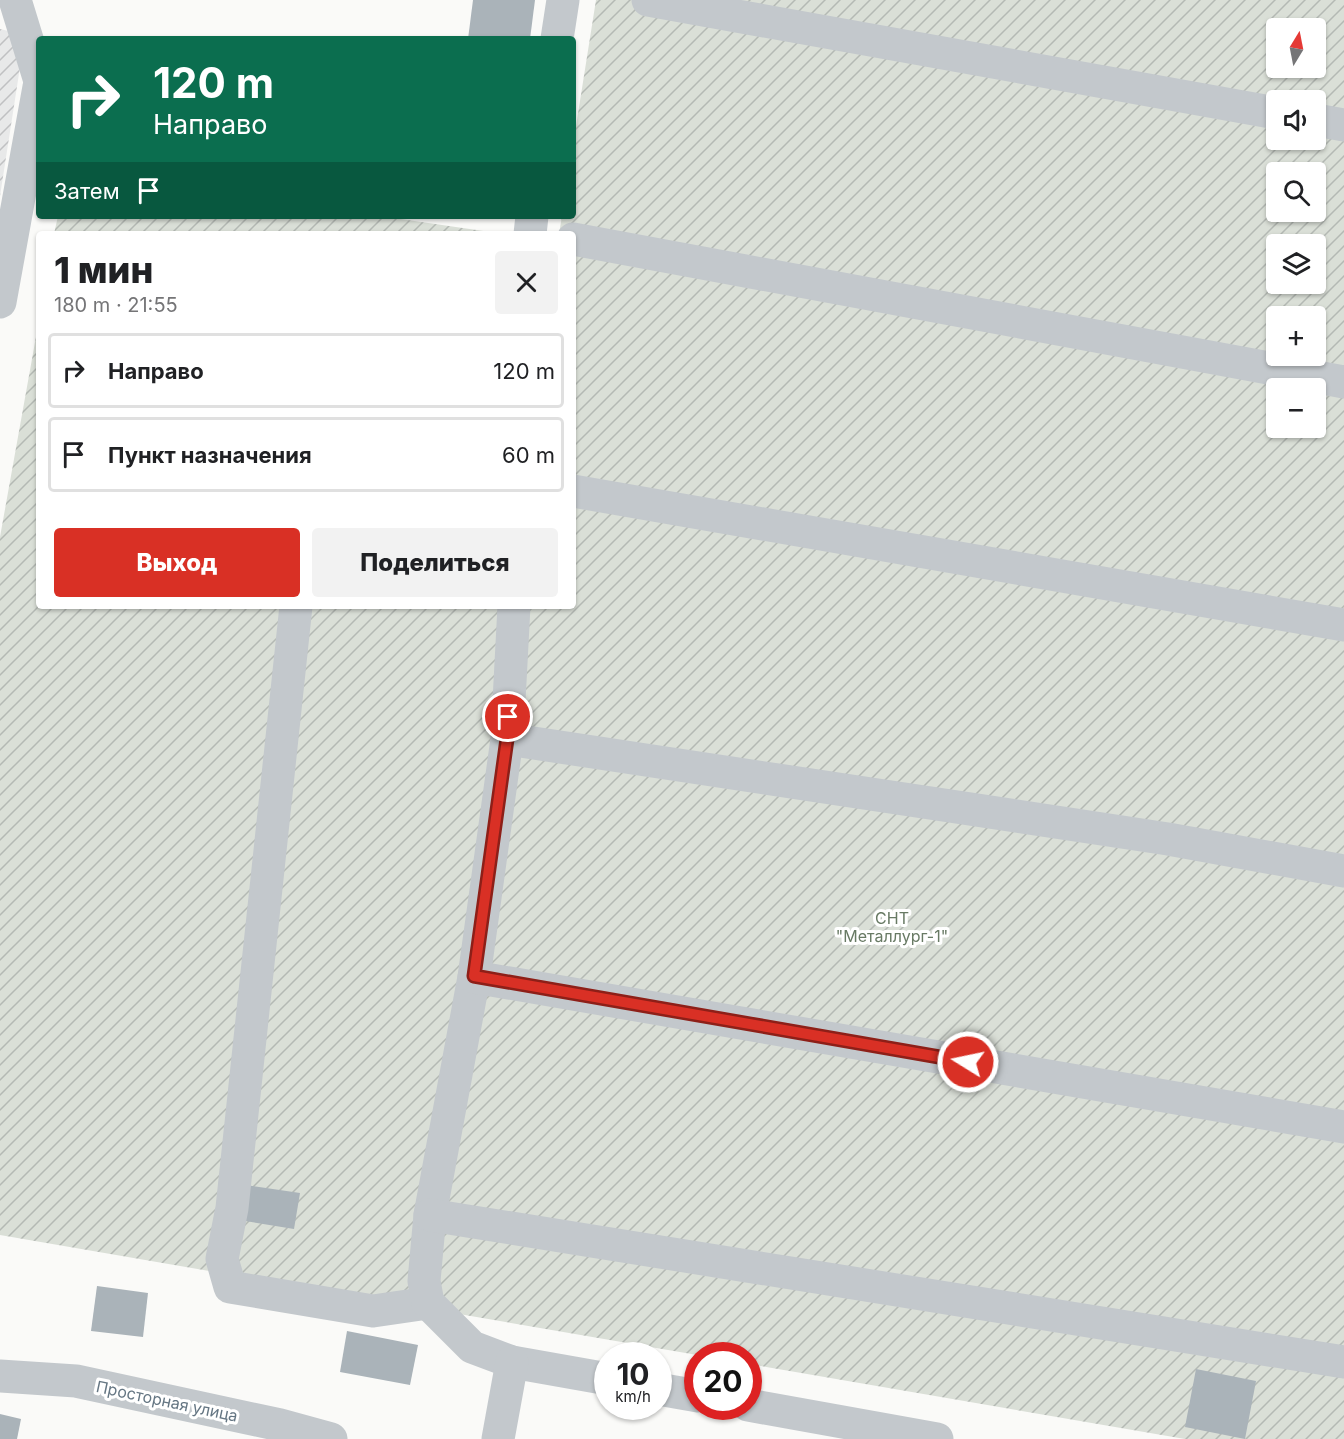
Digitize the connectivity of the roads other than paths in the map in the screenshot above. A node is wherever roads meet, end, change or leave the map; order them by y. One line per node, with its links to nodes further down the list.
1 (15, 0): 5 (street)
2 (563, 0): 4 (street)
3 (648, 0): 7 (street)
4 (557, 36)
5 (36, 68)
6 (36, 104): 11 (street)
7 (1266, 111)
8 (1326, 122): 9 (street)
9 (1344, 125)
10 (576, 240): 12 (street)
11 (0, 302)
12 (1344, 382)
13 (576, 492): 16 (street)
14 (296, 609): 22 (street)
15 (514, 609): 17 (street)
16 (1344, 625)
17 (507, 739): 18 (street); 19 (street)
18 (1344, 871)
19 (474, 976): 20 (street); 21 (street)
20 (1344, 1127)
21 (430, 1215): 22 (street); 24 (street)
22 (428, 1302): 23 (street)
23 (512, 1362): 26 (street); 29 (street)
24 (1344, 1362)
25 (0, 1376): 28 (street, Просторная улица)
26 (594, 1377)
27 (762, 1408): 30 (street)
28 (331, 1439)
29 (498, 1439)
30 (937, 1439)

